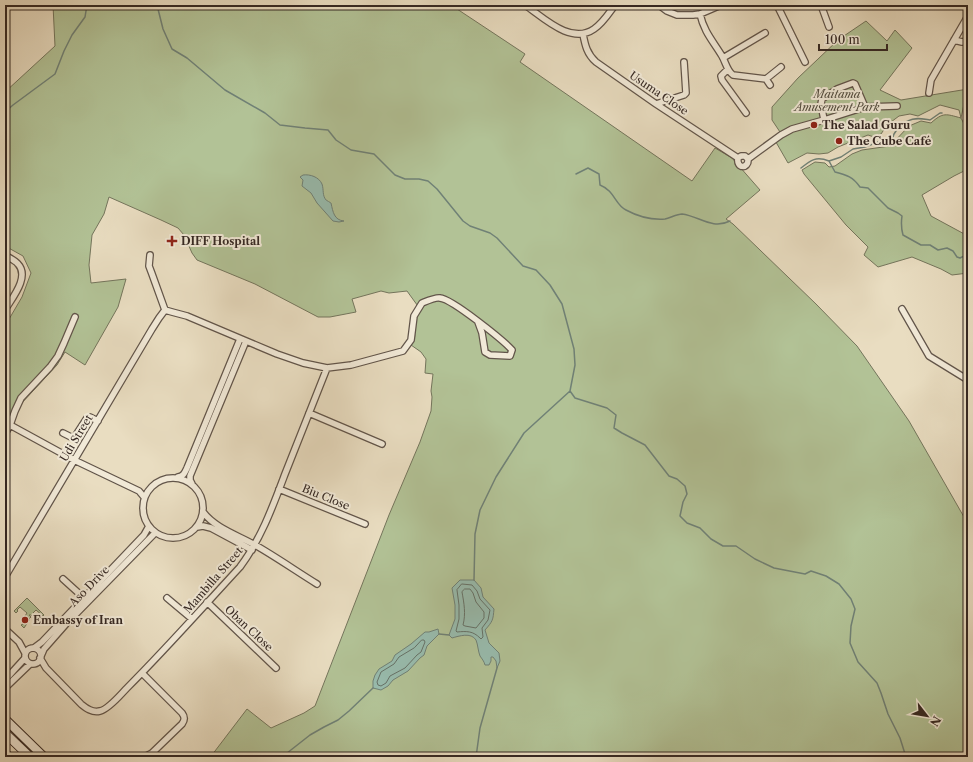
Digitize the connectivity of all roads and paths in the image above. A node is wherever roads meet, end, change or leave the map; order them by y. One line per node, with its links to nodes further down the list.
1 (525, 5): 11 (street)
2 (615, 5): 11 (street)
3 (658, 5): 7 (street)
4 (721, 5): 7 (street)
5 (777, 5): 16 (street)
6 (821, 5): 9 (street)
7 (700, 14): 14 (street)
8 (968, 16): 12 (street)
9 (829, 27)
10 (765, 33): 14 (street)
11 (583, 34): 22 (street, Usuma Close)
12 (954, 40): 13 (street); 21 (street)
13 (968, 41)
14 (723, 58): 18 (street)
15 (684, 62): 22 (street)
16 (804, 62)
17 (780, 67): 19 (street)
18 (728, 70): 19 (street); 25 (street)
19 (766, 79): 20 (street)
20 (770, 85)
21 (929, 93)
22 (656, 104): 27 (street, Usuma Close)
23 (897, 106): 24 (street, Usuma Close)
24 (865, 107): 26 (street, Usuma Close); 26 (street)
25 (746, 113)
26 (824, 120): 28 (street, Usuma Close)
27 (738, 158): 28 (street, Usuma Close); 28 (street, Usuma Close)
28 (748, 159)
29 (5, 255): 32 (street)
30 (150, 255): 33 (street)
31 (902, 309): 38 (street)
32 (5, 310)
33 (165, 310): 36 (street); 40 (street, Udi Street)
34 (75, 317): 41 (street)
35 (478, 322): 35 (street); 37 (street)
36 (243, 340): 37 (street); 46 (street); 47 (street)
37 (326, 368): 39 (street, Mambilla Street)
38 (968, 380)
39 (309, 414): 44 (street); 48 (street, Mambilla Street)
40 (98, 420): 42 (street); 45 (street, Udi Street)
41 (10, 425): 43 (street); 45 (street)
42 (63, 433)
43 (5, 434)
44 (382, 444)
45 (74, 460): 49 (street); 56 (street, Udi Street)
46 (177, 478): 47 (street); 49 (street)
47 (192, 484): 50 (street)
48 (279, 489): 51 (street, Biu Close); 55 (street, Mambilla Street)
49 (144, 497): 52 (street)
50 (203, 512): 53 (street); 55 (street)
51 (365, 524)
52 (149, 526): 54 (street); 59 (street, Aso Drive)
53 (196, 527): 54 (street); 55 (street)
54 (155, 533): 67 (street, Aso Drive)
55 (254, 548): 58 (street); 61 (street, Mambilla Street)
56 (5, 577)
57 (63, 579): 59 (street)
58 (317, 584)
59 (84, 598): 65 (street, Aso Drive)
60 (167, 598): 62 (street)
61 (207, 602): 62 (street, Mambilla Street); 70 (street, Oban Close)
62 (192, 619): 71 (street, Mambilla Street)
63 (5, 629): 64 (street)
64 (19, 642): 65 (street); 66 (street)
65 (33, 648): 66 (street); 67 (street)
66 (25, 656): 68 (street); 72 (street)
67 (40, 657): 68 (street); 69 (street)
68 (33, 664): 69 (street); 73 (street)
69 (46, 668): 71 (street, Mambilla Street)
70 (276, 668)
71 (142, 673): 78 (street)
72 (5, 680)
73 (5, 688)
74 (5, 720): 77 (main road)
75 (5, 733): 76 (main road)
76 (30, 757)
77 (44, 757)
78 (144, 757)

